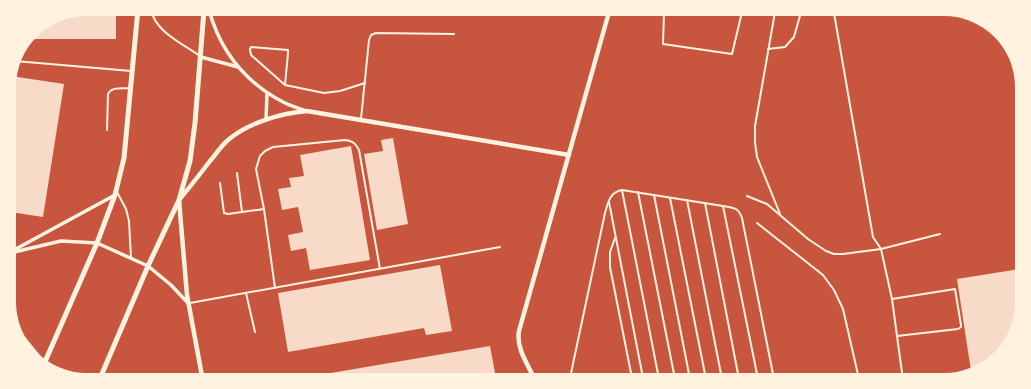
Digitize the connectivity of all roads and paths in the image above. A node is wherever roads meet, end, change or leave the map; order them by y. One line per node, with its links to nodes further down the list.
1 (137, 16): 16 (main road)
2 (152, 16): 13 (lane)
3 (204, 16): 13 (main road)
4 (211, 16): 15 (street)
5 (608, 16): 25 (street)
6 (664, 16): 7 (lane)
7 (741, 16)
8 (774, 16): 12 (lane)
9 (800, 16): 12 (lane)
10 (835, 16): 47 (lane)
11 (454, 34): 17 (lane)
12 (768, 49): 41 (lane)
13 (201, 57): 15 (street); 34 (main road)
14 (21, 62): 16 (lane)
15 (238, 67): 20 (street)
16 (132, 71): 19 (main road)
17 (365, 83): 18 (lane); 23 (lane)
18 (285, 85): 18 (lane)
19 (130, 88): 24 (lane); 30 (main road)
20 (267, 93): 21 (street); 22 (street)
21 (307, 111): 22 (street); 23 (street)
22 (266, 120): 34 (street)
23 (361, 120): 25 (street)
24 (107, 130)
25 (569, 155): 62 (street)
26 (237, 173): 40 (lane)
27 (220, 183): 40 (lane)
28 (622, 190): 29 (lane); 36 (lane); 66 (lane)
29 (638, 192): 31 (lane); 67 (lane)
30 (115, 193): 45 (main road); 48 (street); 50 (lane)
31 (654, 195): 33 (lane); 68 (lane)
32 (748, 196): 41 (lane)
33 (670, 198): 35 (lane); 69 (lane)
34 (179, 200): 51 (main road); 56 (street)
35 (687, 200): 37 (lane); 70 (lane)
36 (608, 201): 44 (lane); 63 (lane)
37 (705, 203): 38 (lane); 71 (lane)
38 (723, 206): 72 (lane); 73 (lane)
39 (264, 209): 40 (lane); 52 (lane); 53 (lane)
40 (242, 212)
41 (780, 215): 47 (lane)
42 (757, 223): 74 (lane)
43 (940, 234): 47 (lane)
44 (615, 236): 64 (lane); 65 (lane)
45 (97, 243): 49 (street); 50 (street); 59 (main road)
46 (500, 247): 52 (lane)
47 (881, 249): 55 (lane)
48 (16, 250)
49 (16, 252)
50 (131, 258): 51 (street)
51 (148, 266): 56 (street); 60 (main road)
52 (380, 269): 53 (lane)
53 (275, 288): 54 (lane)
54 (246, 293): 56 (lane); 57 (lane)
55 (892, 298): 58 (lane); 58 (lane)
56 (188, 304): 61 (street)
57 (255, 332)
58 (897, 336): 75 (lane)
59 (46, 359)
60 (102, 373)
61 (201, 373)
62 (532, 373)
63 (571, 373)
64 (631, 373)
65 (642, 373)
66 (658, 373)
67 (674, 373)
68 (689, 373)
69 (705, 373)
70 (721, 373)
71 (738, 373)
72 (757, 373)
73 (773, 373)
74 (858, 373)
75 (903, 373)

